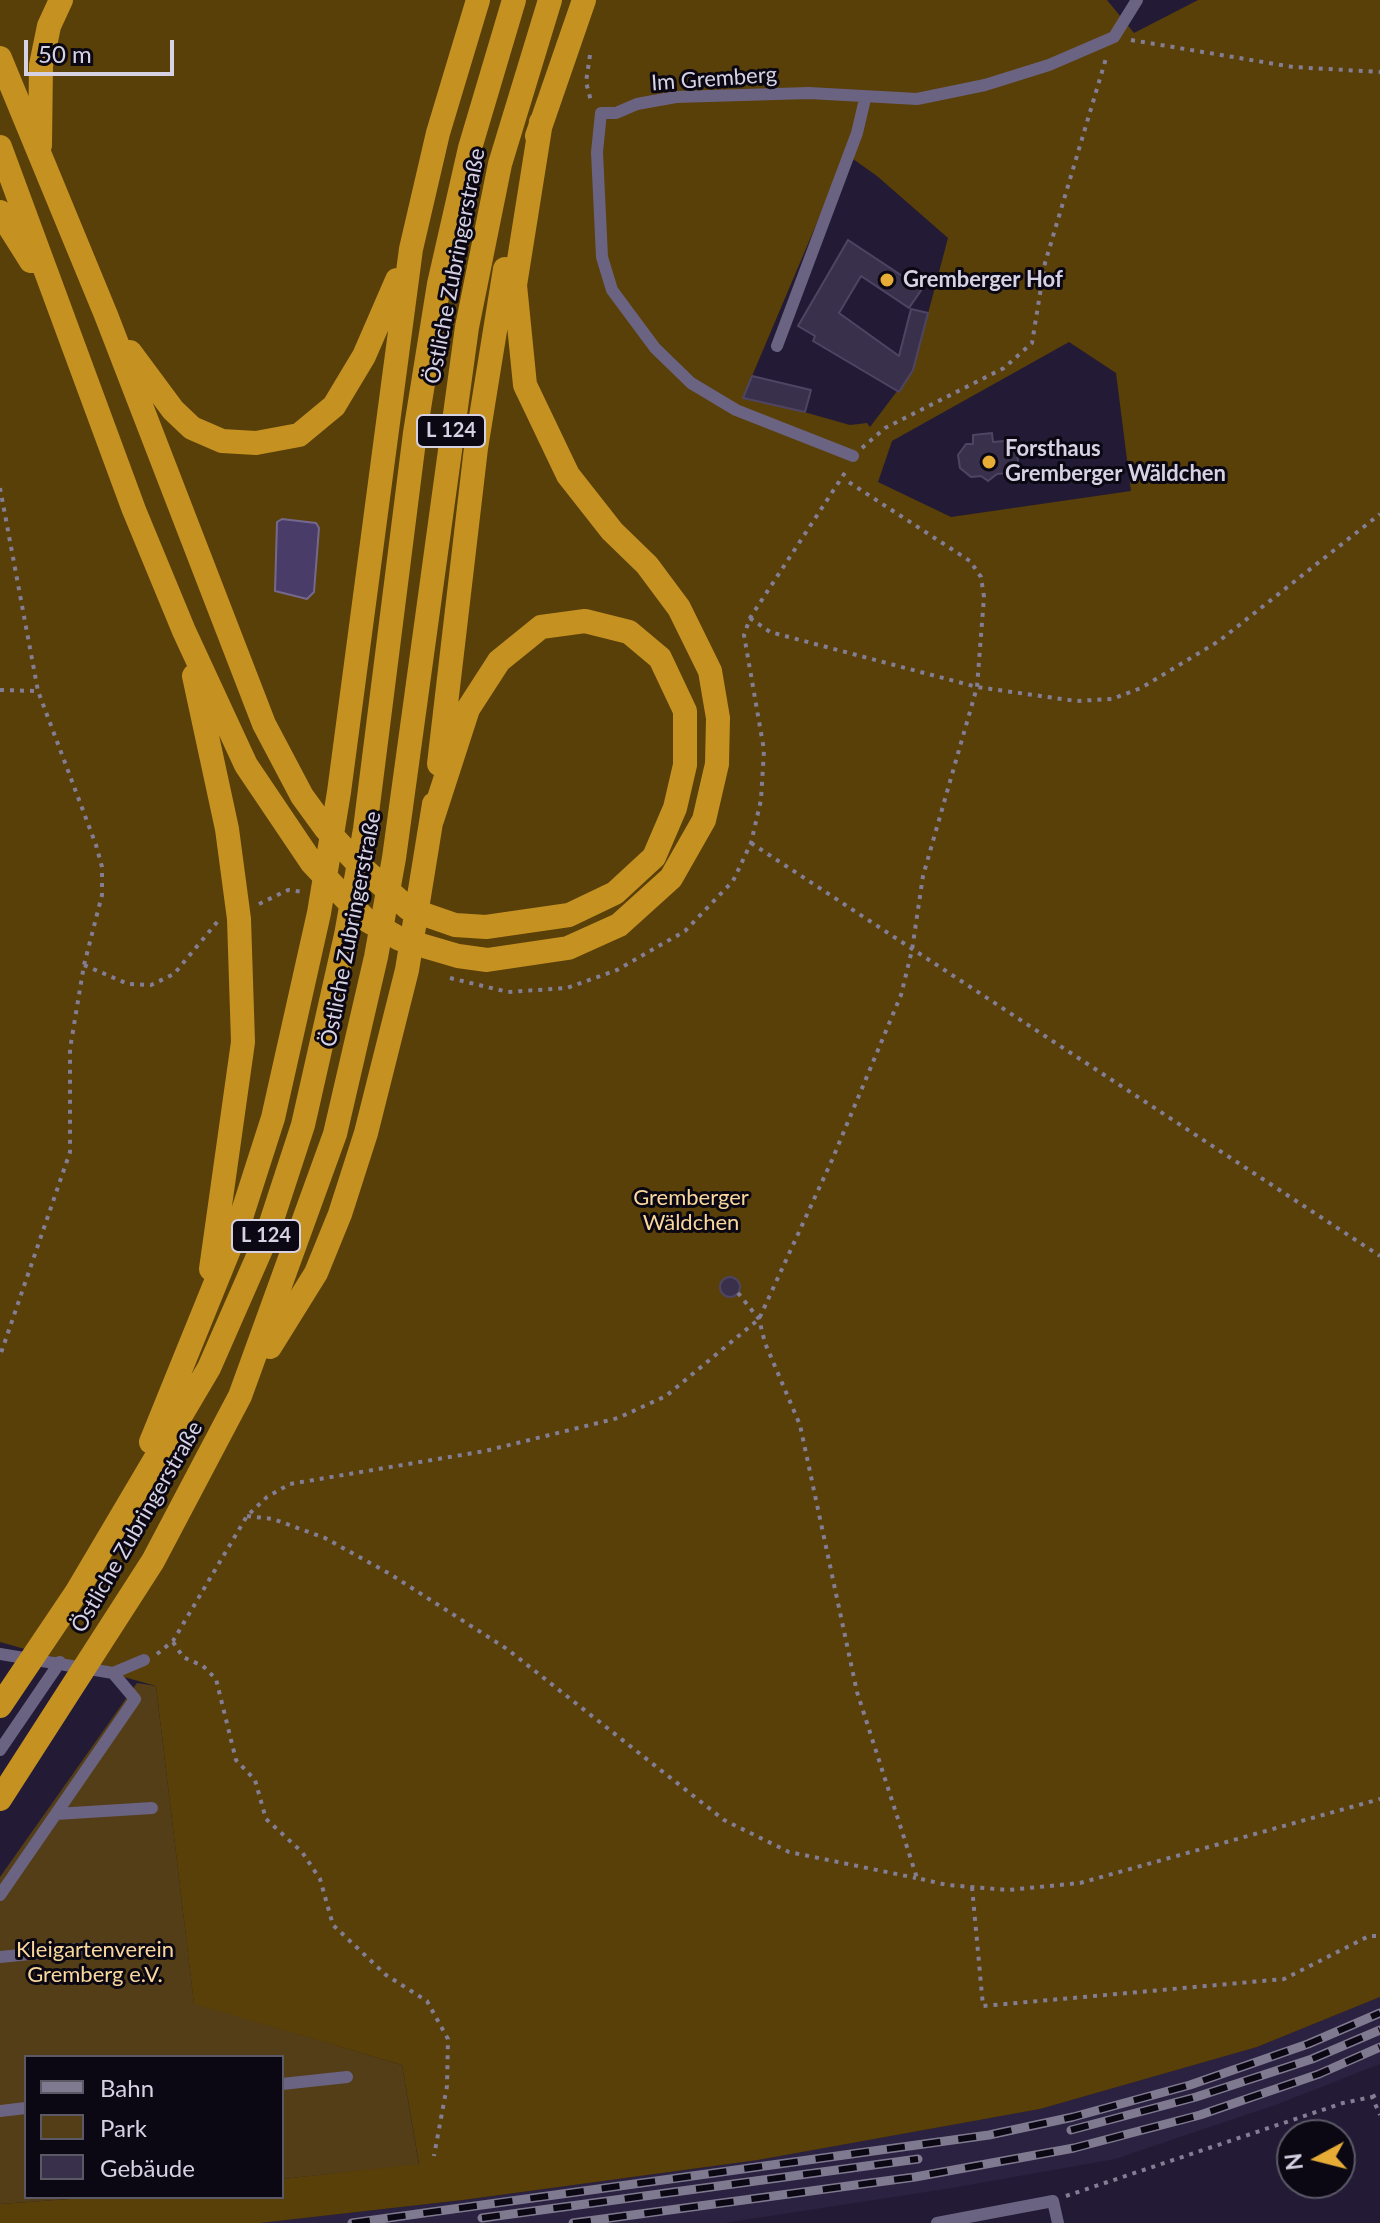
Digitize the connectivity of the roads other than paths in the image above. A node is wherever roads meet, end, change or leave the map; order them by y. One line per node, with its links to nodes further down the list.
1 (61, 0): 11 (highway)
2 (1137, 0): 8 (lane, Im Gremberg)
3 (476, 5): 13 (highway)
4 (512, 5): 22 (highway, Östliche Zubringerstraße / L 124)
5 (548, 5): 21 (highway, Östliche Zubringerstraße / L 124)
6 (582, 5): 9 (highway)
7 (0, 58): 11 (highway)
8 (865, 99): 16 (lane); 17 (lane, Im Gremberg)
9 (541, 122): 18 (highway); 19 (highway)
10 (0, 147): 14 (highway)
11 (40, 156): 15 (highway)
12 (0, 212): 14 (highway)
13 (411, 249): 15 (highway); 20 (highway)
14 (57, 304): 18 (highway)
15 (106, 315): 19 (highway)
16 (777, 346)
17 (853, 456)
18 (184, 631): 20 (highway)
19 (432, 820): 21 (highway)
20 (207, 1302): 22 (highway)
21 (240, 1396): 29 (highway, Östliche Zubringerstraße / L 124)
22 (123, 1512): 27 (highway, Östliche Zubringerstraße / L 124)
23 (0, 1654): 25 (lane)
24 (144, 1660): 26 (lane)
25 (60, 1662): 26 (lane); 28 (lane)
26 (113, 1673): 31 (lane)
27 (0, 1706)
28 (0, 1750)
29 (0, 1799)
30 (152, 1808): 31 (lane)
31 (56, 1814): 32 (lane)
32 (0, 1895)
33 (89, 1948): 34 (lane)
34 (0, 1957)
35 (347, 2077): 36 (lane)
36 (284, 2084)
37 (24, 2108): 38 (lane)
38 (0, 2111)
39 (980, 2219): 40 (lane); 41 (lane)
40 (937, 2223)
41 (1058, 2223)

